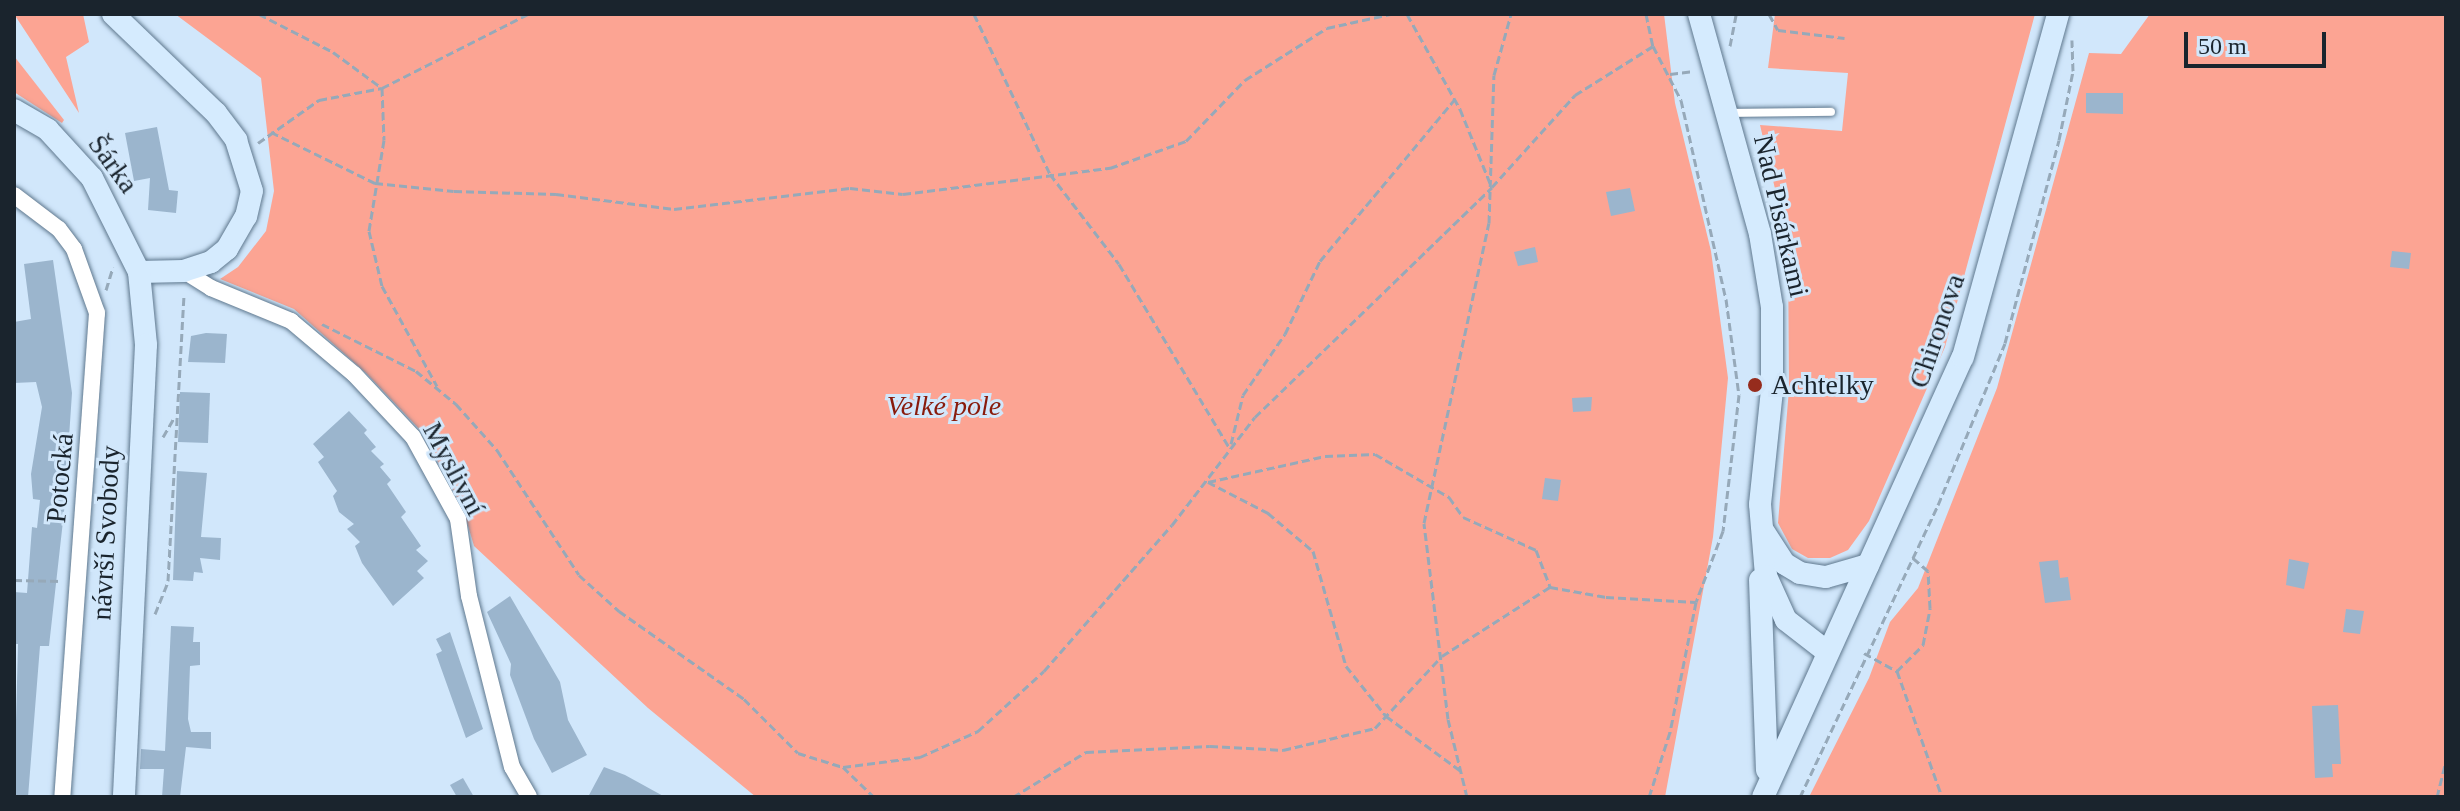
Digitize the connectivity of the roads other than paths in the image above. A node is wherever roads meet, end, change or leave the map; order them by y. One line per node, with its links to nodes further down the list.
1 (113, 14): 8 (street)
2 (1699, 14): 6 (street, Nad Pisárkami)
3 (2057, 16): 11 (street, Chironova)
4 (14, 110): 9 (street, Šárka)
5 (1831, 112): 6 (lane)
6 (1726, 113): 10 (street, Nad Pisárkami)
7 (14, 195): 14 (street, Potocká)
8 (184, 271): 9 (street); 16 (street, Myslivní)
9 (139, 272): 15 (street, návrší Svobody)
10 (1760, 524): 11 (street); 12 (street, Nad Pisárkami); 13 (street)
11 (1868, 565): 12 (street, Chironova)
12 (1826, 651): 13 (street, Chironova)
13 (1764, 794)
14 (62, 797)
15 (124, 797)
16 (529, 797)

